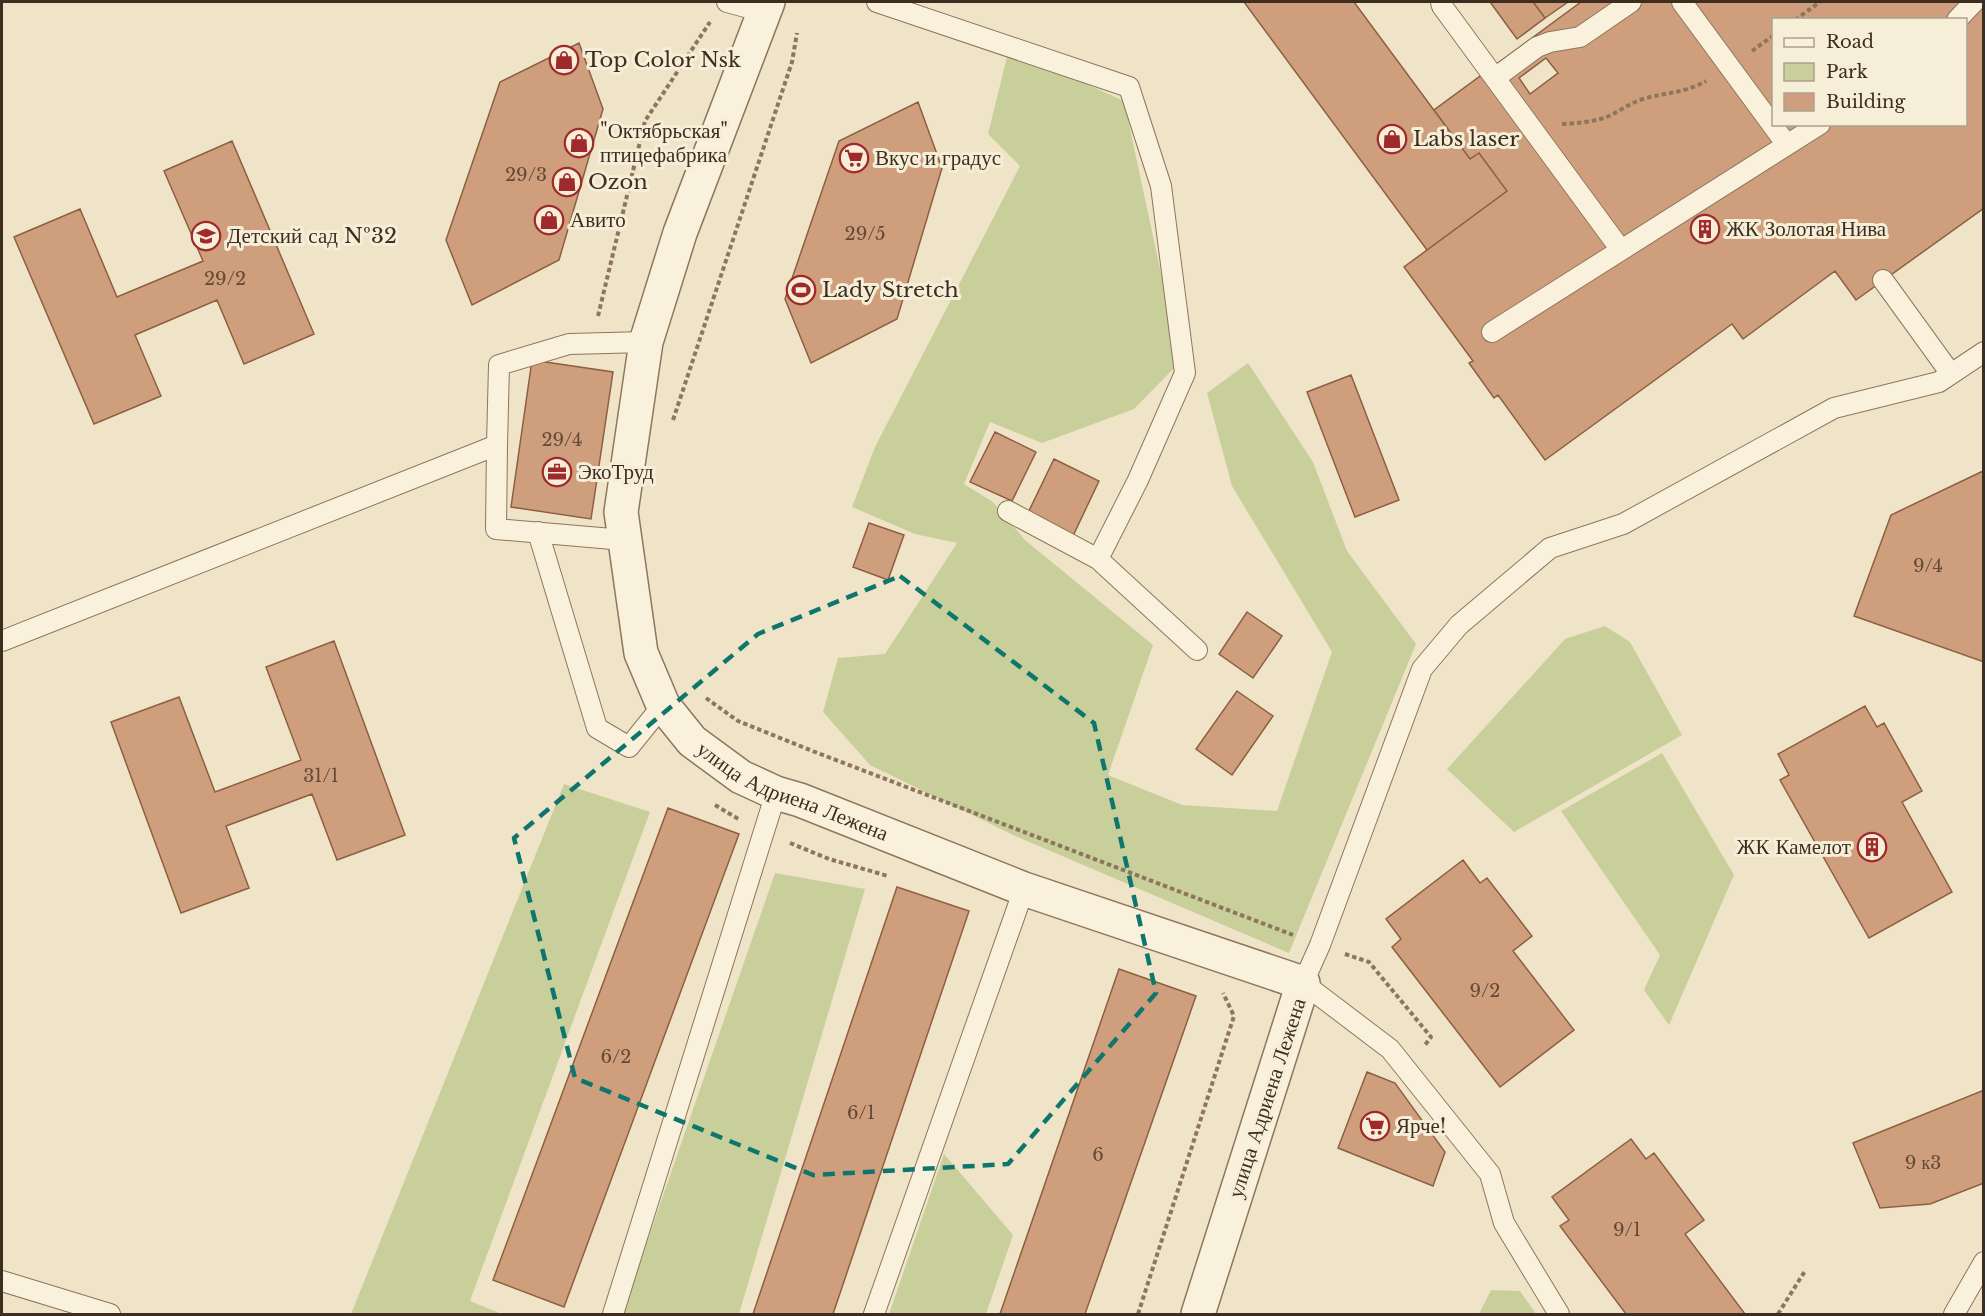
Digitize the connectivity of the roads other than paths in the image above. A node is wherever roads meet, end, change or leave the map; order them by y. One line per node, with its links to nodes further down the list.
1 (727, 2): 7 (lane)
2 (877, 2): 24 (lane)
3 (1441, 2): 9 (lane)
4 (1629, 2): 9 (lane)
5 (1682, 2): 10 (lane)
6 (1974, 2): 8 (lane)
7 (766, 7): 17 (street, улица Адриена Лежена)
8 (1959, 18)
9 (1495, 78): 14 (lane)
10 (1772, 124)
11 (1773, 126): 13 (lane)
12 (1817, 126): 13 (lane)
13 (1787, 145): 14 (lane)
14 (1621, 250): 16 (lane)
15 (1883, 280): 19 (lane)
16 (1492, 332)
17 (646, 342): 20 (lane); 23 (street, улица Адриена Лежена)
18 (1983, 352): 19 (lane)
19 (1951, 374): 30 (lane)
20 (497, 445): 22 (lane); 25 (lane)
21 (1008, 511): 24 (lane)
22 (538, 532): 23 (lane); 27 (lane)
23 (624, 540): 27 (street, улица Адриена Лежена)
24 (1098, 559): 26 (lane)
25 (2, 642)
26 (1197, 650)
27 (663, 705): 28 (street, улица Адриена Лежена)
28 (776, 793): 29 (street, улица Адриена Лежена); 34 (lane)
29 (1024, 890): 30 (street, улица Адриена Лежена); 35 (lane)
30 (1304, 982): 36 (street, улица Адриена Лежена); 37 (lane)
31 (1983, 1262): 38 (lane)
32 (2, 1281): 33 (lane)
33 (110, 1314)
34 (613, 1314)
35 (874, 1314)
36 (1198, 1314)
37 (1559, 1314)
38 (1954, 1314)

